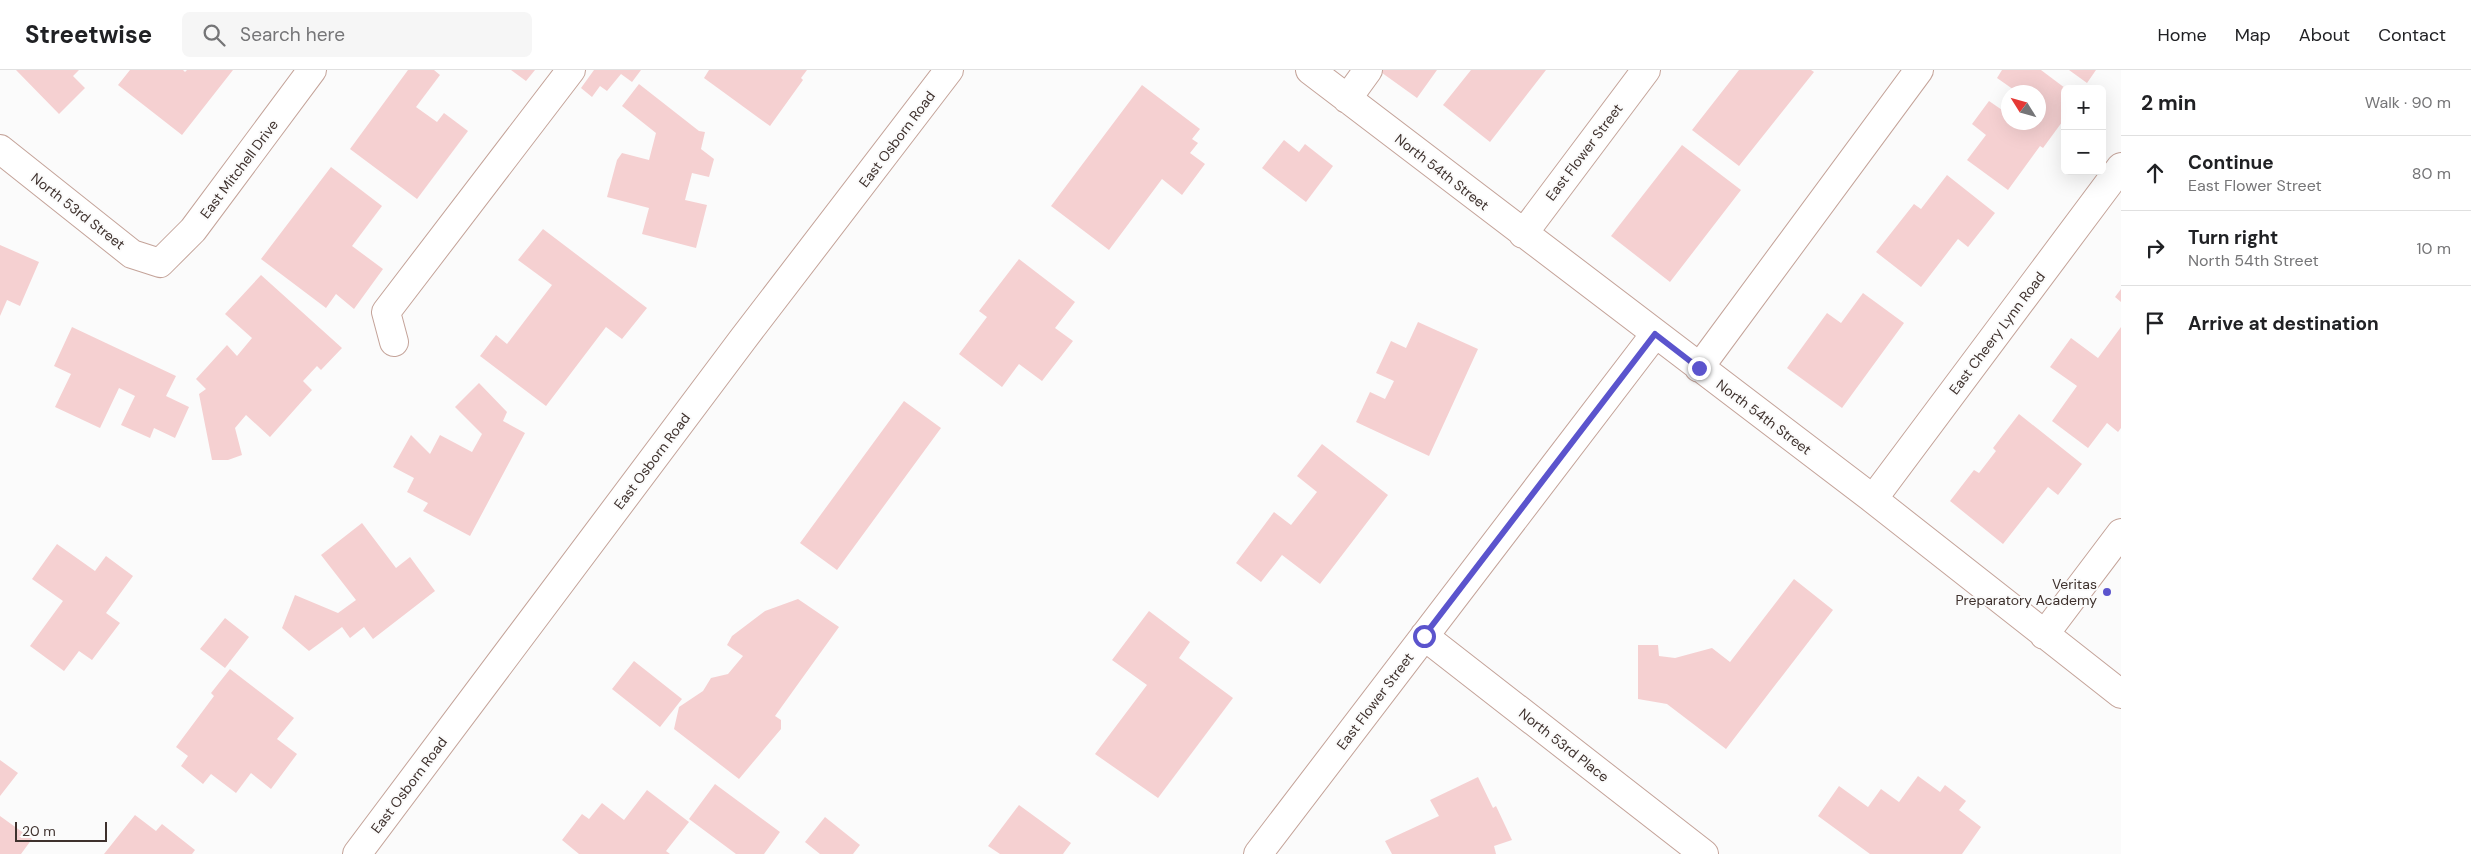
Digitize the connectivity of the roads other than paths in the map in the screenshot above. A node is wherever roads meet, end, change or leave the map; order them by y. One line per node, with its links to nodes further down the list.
1 (312, 70): 12 (street, East Mitchell Drive)
2 (572, 70): 14 (street)
3 (949, 70): 21 (street, East Osborn Road)
4 (1310, 70): 8 (street, North 54th Street)
5 (1368, 70): 8 (street)
6 (1646, 70): 11 (street, East Flower Street)
7 (1919, 70): 15 (street)
8 (1347, 99): 11 (street, North 54th Street)
9 (0, 149): 12 (street, North 53rd Street)
10 (2121, 167): 16 (street, East Cheery Lynn Road)
11 (1523, 234): 13 (street, North 54th Street)
12 (160, 263)
13 (1655, 334): 15 (street, North 54th Street); 19 (street, East Flower Street)
14 (394, 342)
15 (1699, 368): 16 (street, North 54th Street)
16 (1872, 499): 18 (street, North 54th Street)
17 (2121, 533): 18 (street)
18 (2044, 634): 20 (street, North 54th Street)
19 (1424, 636): 22 (street, East Flower Street); 23 (street, North 53rd Place)
20 (2121, 694)
21 (357, 854)
22 (1258, 854)
23 (1704, 854)

